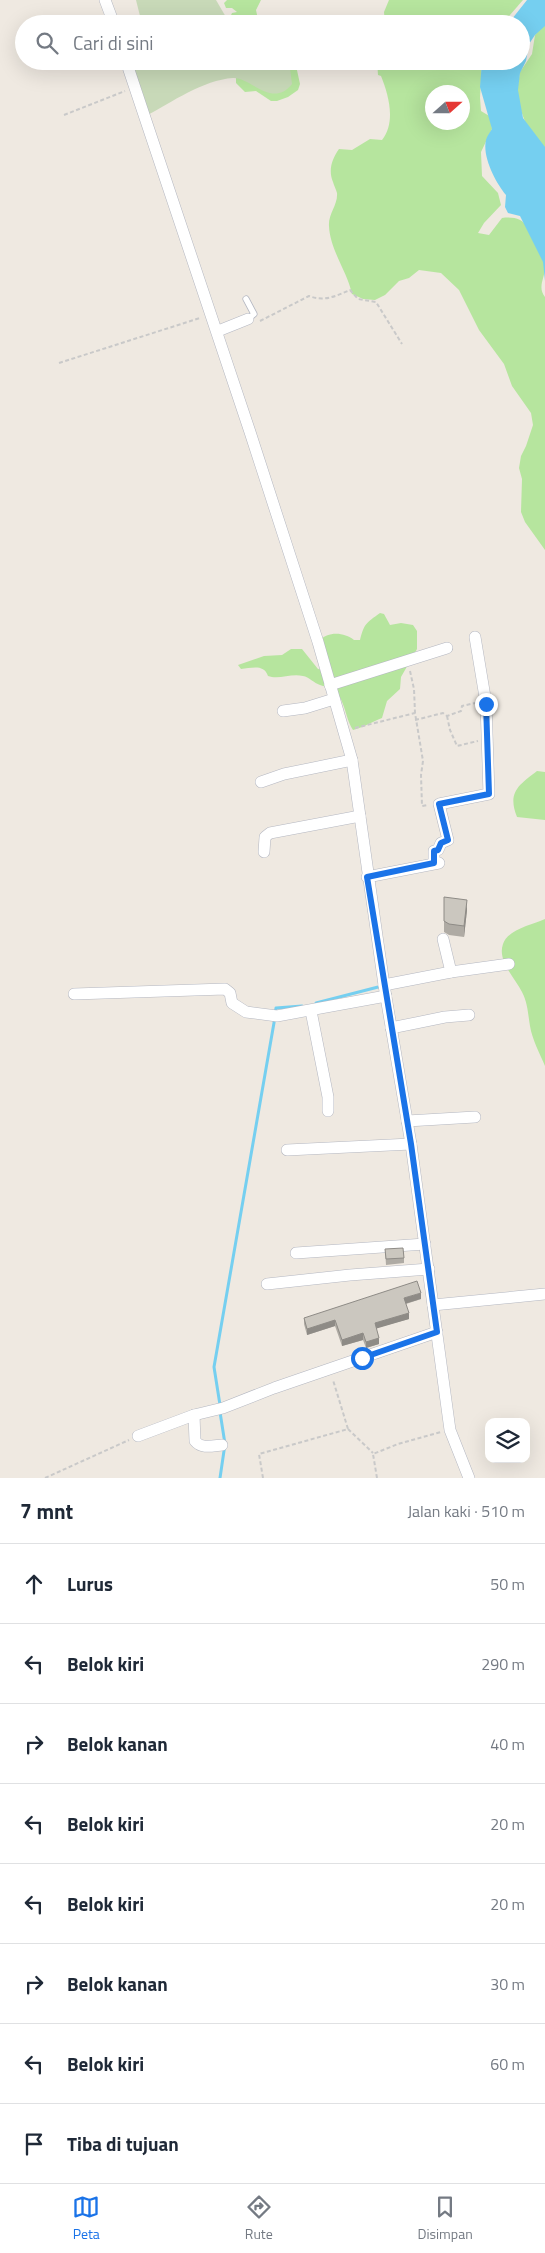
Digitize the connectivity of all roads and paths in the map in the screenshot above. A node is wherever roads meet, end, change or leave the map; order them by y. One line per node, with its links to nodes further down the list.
1 (105, 0): 2 (street)
2 (111, 15)
3 (129, 70): 4 (street)
4 (134, 87): 5 (path); 7 (street)
5 (64, 115)
6 (246, 299): 8 (lane)
7 (212, 314): 9 (street); 11 (path)
8 (254, 320): 9 (street); 10 (path)
9 (222, 329): 15 (street)
10 (402, 344)
11 (59, 363)
12 (475, 637): 17 (street)
13 (447, 648): 14 (street)
14 (408, 662): 15 (street); 19 (path)
15 (330, 685): 16 (street)
16 (334, 699): 18 (street); 22 (street)
17 (485, 700): 20 (path); 23 (street)
18 (283, 712)
19 (415, 713): 21 (path); 22 (path)
20 (448, 716): 21 (path); 23 (path)
21 (415, 720): 26 (path)
22 (343, 732): 24 (street)
23 (489, 738): 26 (street)
24 (352, 760): 25 (street); 27 (street)
25 (261, 782)
26 (439, 804): 29 (street)
27 (360, 816): 28 (street); 29 (street)
28 (264, 852)
29 (367, 877): 33 (street)
30 (443, 939): 32 (street)
31 (509, 964): 32 (street)
32 (451, 972): 33 (street)
33 (385, 991): 35 (street); 37 (street)
34 (74, 994): 35 (street)
35 (310, 1011): 38 (street)
36 (469, 1014): 37 (street)
37 (392, 1028): 40 (street)
38 (328, 1111)
39 (475, 1117): 40 (street)
40 (407, 1121): 41 (street)
41 (411, 1144): 42 (street); 43 (street)
42 (288, 1150)
43 (426, 1244): 44 (street); 45 (street)
44 (296, 1252)
45 (429, 1269): 46 (street); 48 (street)
46 (267, 1284)
47 (545, 1294): 48 (street)
48 (434, 1305): 49 (street)
49 (437, 1332): 50 (street); 53 (street)
50 (329, 1369): 51 (street); 52 (path)
51 (194, 1415): 54 (street); 55 (street)
52 (348, 1429): 56 (path); 58 (path)
53 (450, 1430): 56 (path); 60 (street)
54 (138, 1436): 57 (path)
55 (222, 1445)
56 (373, 1454): 59 (path)
57 (45, 1478)
58 (263, 1478)
59 (377, 1478)
60 (469, 1478)

